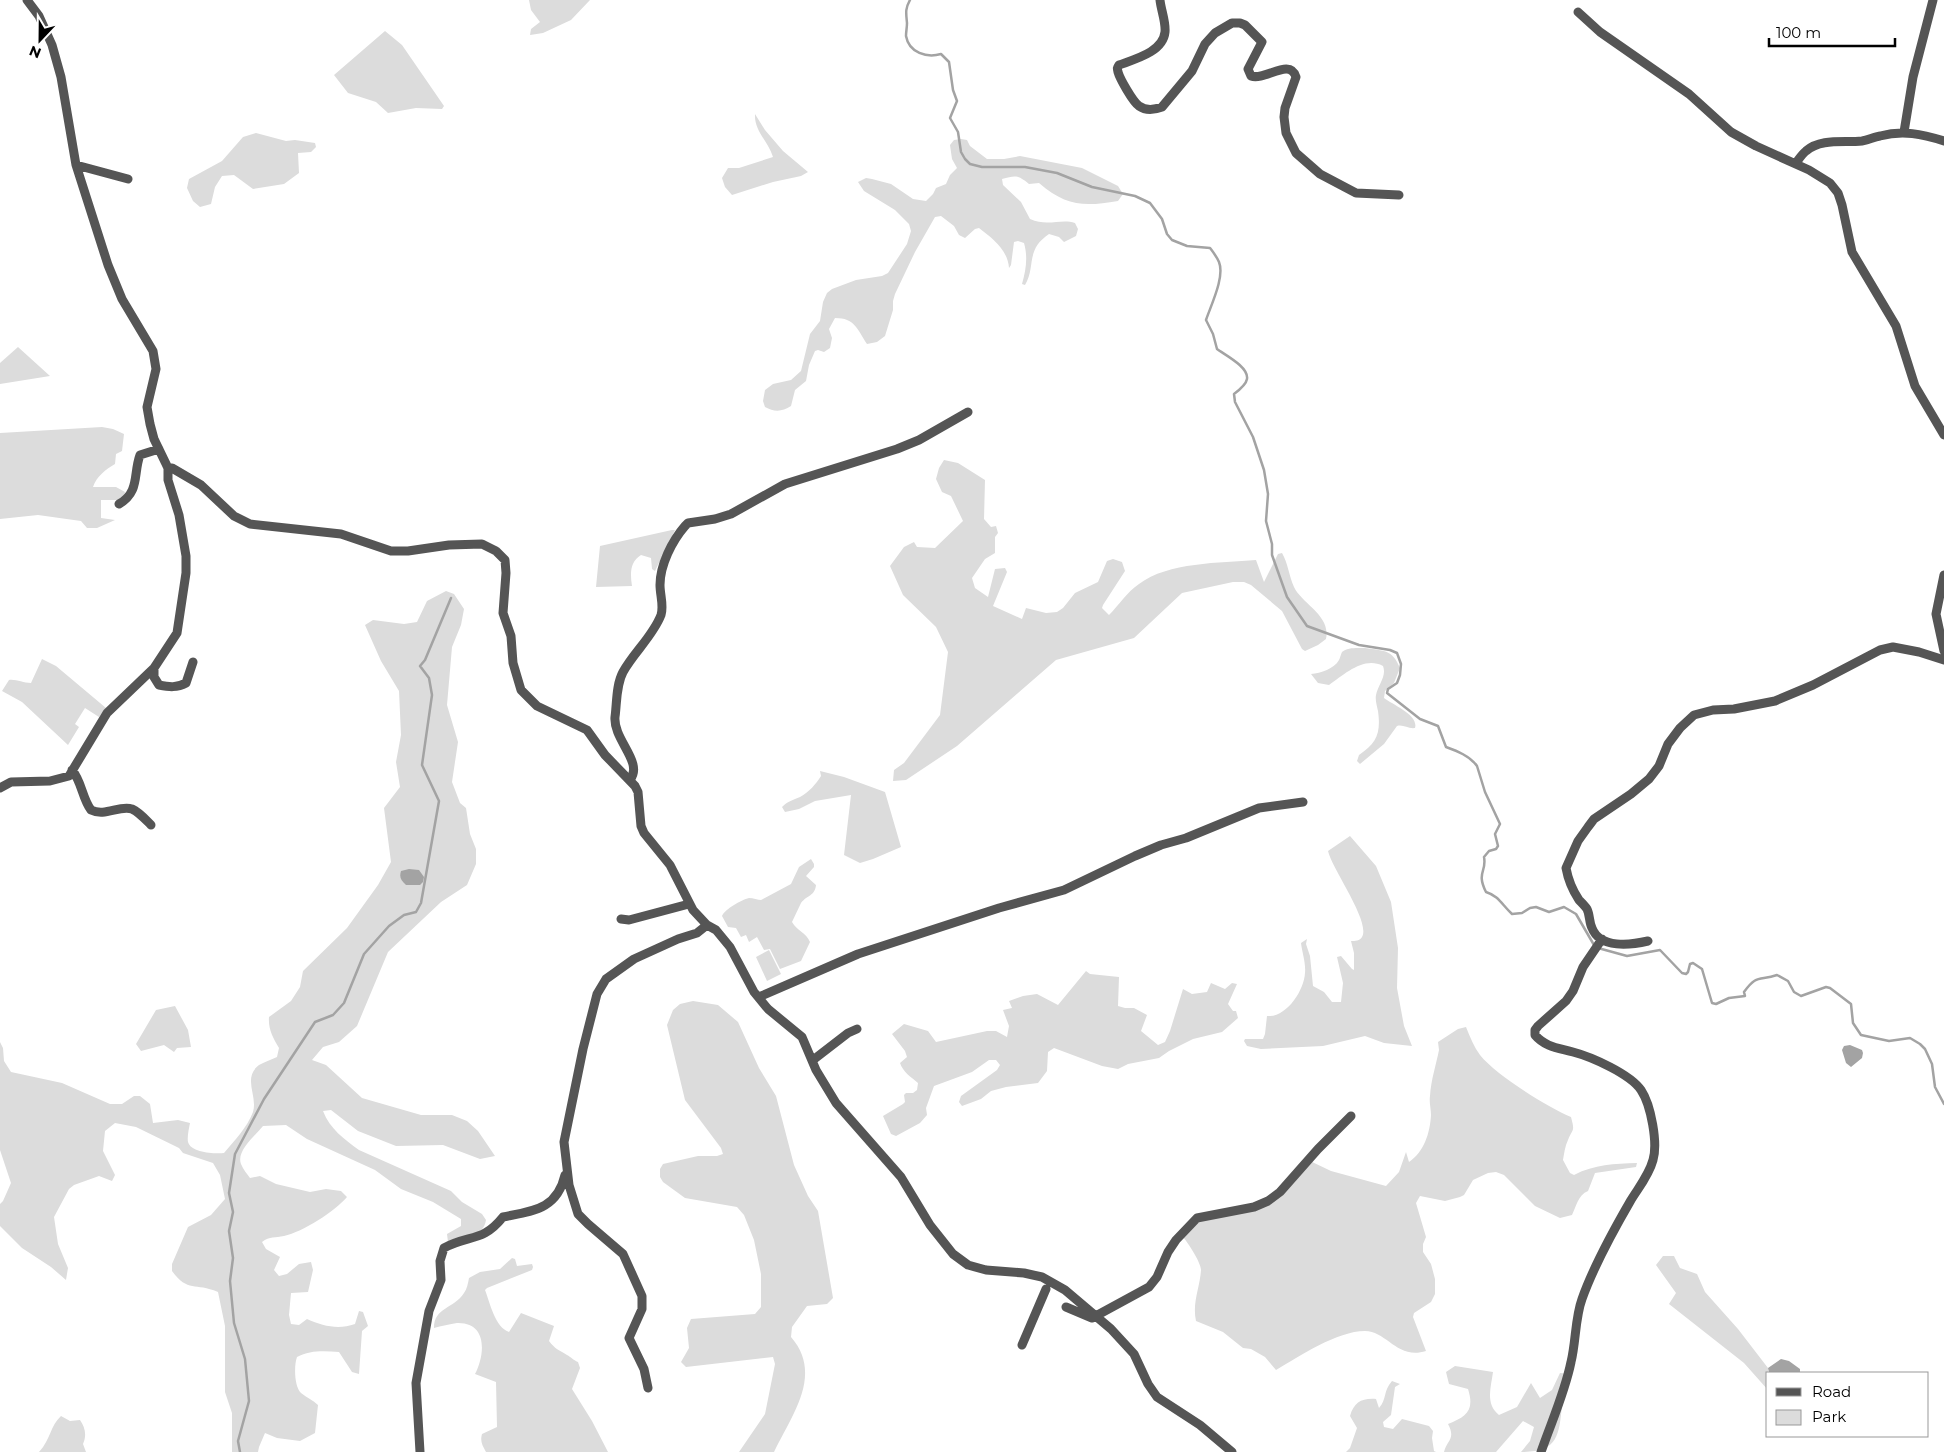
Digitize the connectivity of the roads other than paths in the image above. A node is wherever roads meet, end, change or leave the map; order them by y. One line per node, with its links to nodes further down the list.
1 (27, 0): 8 (street)
2 (1160, 0): 10 (street)
3 (1933, 0): 5 (street)
4 (1578, 12): 7 (street)
5 (1904, 132): 6 (street); 7 (street)
6 (1944, 141)
7 (1796, 163): 12 (street)
8 (76, 165): 9 (street); 13 (street)
9 (128, 179)
10 (1399, 194)
11 (968, 412): 22 (street)
12 (1944, 435)
13 (159, 449): 14 (street); 15 (street)
14 (168, 468): 20 (street); 22 (street)
15 (119, 504)
16 (1944, 575): 17 (street)
17 (1944, 651)
18 (1944, 660): 30 (street)
19 (193, 662): 20 (street)
20 (154, 668): 21 (street)
21 (72, 770): 23 (street); 25 (street)
22 (630, 780): 26 (street)
23 (0, 788)
24 (1302, 802): 31 (street)
25 (151, 825)
26 (689, 904): 27 (street); 28 (street)
27 (621, 919)
28 (707, 925): 31 (street); 35 (street)
29 (1648, 941): 30 (street)
30 (1598, 945): 43 (street)
31 (759, 997): 33 (street)
32 (857, 1028): 33 (street)
33 (813, 1060): 38 (street)
34 (1352, 1116): 38 (street)
35 (567, 1162): 40 (street); 41 (street)
36 (1046, 1289): 39 (street)
37 (1066, 1308): 38 (street)
38 (1097, 1316): 42 (street)
39 (1022, 1345)
40 (648, 1388)
41 (420, 1452)
42 (1232, 1452)
43 (1541, 1452)

